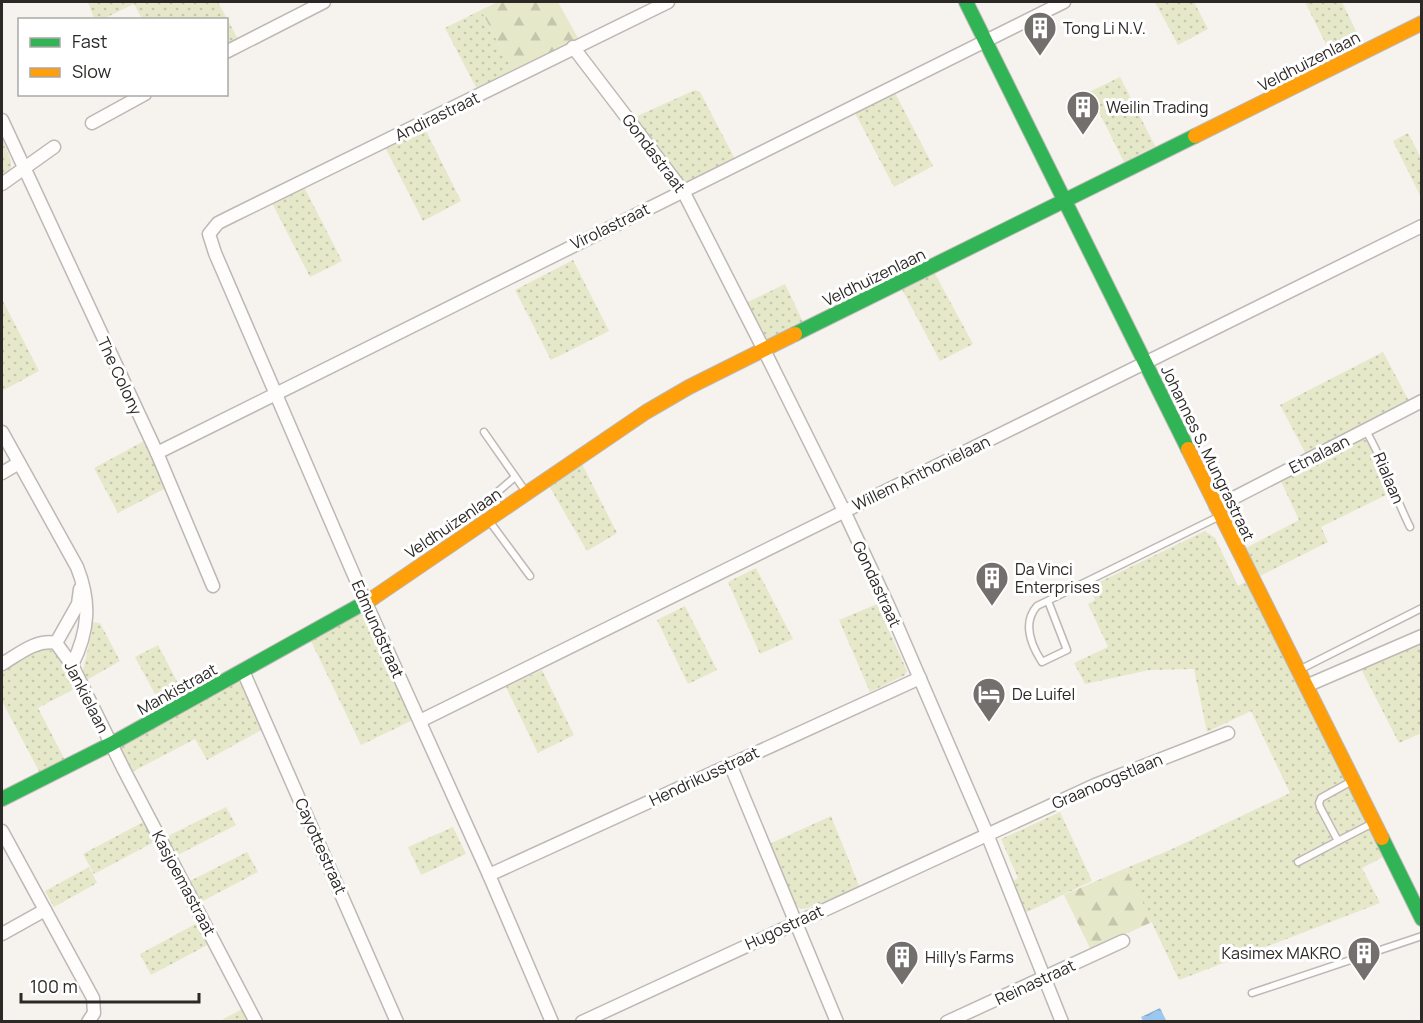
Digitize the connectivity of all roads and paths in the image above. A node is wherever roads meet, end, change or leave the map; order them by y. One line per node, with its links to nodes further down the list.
1 (324, 2): 8 (street)
2 (668, 2): 7 (street, Andirastraat)
3 (966, 2): 6 (street, Johannes S. Mungrastraat)
4 (1064, 2): 6 (street, Virolastraat)
5 (1422, 23): 16 (street, Veldhuizenlaan)
6 (985, 41): 15 (street, Virolastraat); 16 (street, Johannes S. Mungrastraat)
7 (573, 47): 15 (street, Gondastraat); 18 (street, Andirastraat)
8 (228, 51)
9 (141, 96): 11 (street)
10 (2, 120): 13 (street, The Colony)
11 (92, 123)
12 (54, 147): 13 (street)
13 (24, 167): 14 (street); 26 (street, The Colony)
14 (2, 184)
15 (683, 191): 19 (street, Gondastraat); 21 (street, Virolastraat)
16 (1065, 202): 19 (street, Veldhuizenlaan); 20 (street, Johannes S. Mungrastraat)
17 (1422, 225): 20 (street, Willem Anthonielaan)
18 (208, 234): 21 (street, Edmundstraat)
19 (764, 350): 30 (street, Veldhuizenlaan); 32 (street, Gondastraat)
20 (1146, 363): 32 (street, Willem Anthonielaan); 33 (street, Johannes S. Mungrastraat)
21 (276, 394): 26 (street, Virolastraat); 40 (street, Edmundstraat)
22 (1422, 401): 23 (street, Etnalaan)
23 (1366, 431): 33 (street, Etnalaan); 35 (lane, Rialaan)
24 (2, 432): 27 (street)
25 (484, 432): 29 (lane)
26 (157, 453): 38 (street, The Colony)
27 (19, 463): 28 (street); 37 (street)
28 (2, 473)
29 (515, 477): 30 (lane); 31 (lane)
30 (526, 492): 31 (street, Veldhuizenlaan)
31 (502, 510): 34 (street, Veldhuizenlaan)
32 (844, 511): 48 (street, Gondastraat); 50 (street, Willem Anthonielaan)
33 (1218, 512): 39 (lane, Etnalaan); 46 (street, Johannes S. Mungrastraat)
34 (488, 519): 36 (lane); 40 (street, Veldhuizenlaan)
35 (1410, 526)
36 (530, 576)
37 (82, 579): 43 (street); 45 (street)
38 (213, 586)
39 (1048, 601): 39 (lane, Etnalaan)
40 (366, 603): 47 (street, Mankistraat); 50 (street, Edmundstraat)
41 (1422, 608): 46 (lane)
42 (1422, 636): 49 (street)
43 (56, 642): 44 (street, Jankielaan); 45 (street, Jankielaan)
44 (2, 664)
45 (72, 665): 52 (street, Jankielaan)
46 (1298, 670): 49 (street, Johannes S. Mungrastraat)
47 (243, 671): 52 (street, Mankistraat); 72 (street, Cayottestraat)
48 (920, 678): 53 (street, Hendrikusstraat); 58 (street, Gondastraat)
49 (1306, 686): 54 (street, Johannes S. Mungrastraat)
50 (420, 721): 61 (street, Edmundstraat)
51 (1228, 733): 58 (street, Graanoogstlaan)
52 (111, 744): 55 (street, Mankistraat); 71 (street, Kasjoemastraat)
53 (730, 764): 61 (street, Hendrikusstraat); 64 (street)
54 (1352, 781): 56 (street, Johannes S. Mungrastraat); 59 (lane)
55 (2, 799)
56 (1374, 823): 59 (lane); 63 (street, Johannes S. Mungrastraat)
57 (2, 831): 62 (street)
58 (987, 834): 64 (street, Hugostraat); 68 (street, Gondastraat)
59 (1338, 841): 60 (lane)
60 (1298, 862)
61 (489, 875): 73 (street, Edmundstraat)
62 (45, 910): 65 (street); 70 (street)
63 (1422, 919)
64 (796, 921): 74 (street, Hugostraat); 75 (street)
65 (2, 934)
66 (1422, 936): 69 (lane)
67 (1123, 941): 68 (street, Reinastraat)
68 (1044, 978): 76 (street, Reinastraat); 77 (street, Gondastraat)
69 (1252, 993)
70 (91, 1017)
71 (256, 1022)
72 (397, 1022)
73 (552, 1022)
74 (582, 1022)
75 (837, 1022)
76 (947, 1022)
77 (1062, 1022)

